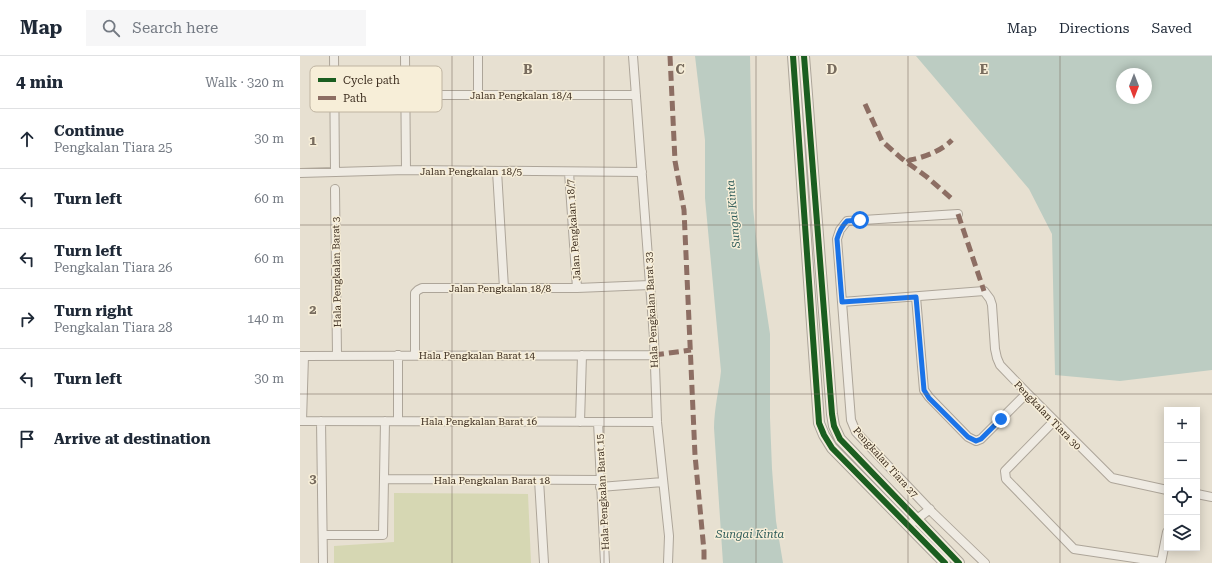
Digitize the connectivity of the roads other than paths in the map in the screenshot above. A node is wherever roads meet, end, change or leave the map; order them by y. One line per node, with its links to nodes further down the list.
1 (478, 56): 6 (street)
2 (633, 56): 7 (street, Hala Pengkalan Barat 33)
3 (793, 56): 47 (street)
4 (804, 56): 46 (street)
5 (442, 95): 6 (street, Jalan Pengkalan 18/4)
6 (478, 95): 7 (street, Jalan Pengkalan 18/4)
7 (636, 95): 14 (street, Hala Pengkalan Barat 33)
8 (334, 112): 12 (street)
9 (405, 112): 10 (street)
10 (406, 170): 11 (street, Jalan Pengkalan 18/5); 12 (street, Jalan Pengkalan 18/5)
11 (497, 171): 13 (street, Jalan Pengkalan 18/5); 19 (street)
12 (334, 172): 15 (street, Jalan Pengkalan 18/5)
13 (569, 172): 14 (street, Jalan Pengkalan 18/5); 20 (street, Jalan Pengkalan 18/7)
14 (642, 172): 18 (street, Hala Pengkalan Barat 33)
15 (300, 173)
16 (335, 189): 23 (street, Hala Pengkalan Barat 3)
17 (958, 214): 22 (street, Pengkalan Tiara 27)
18 (650, 284): 20 (street, Jalan Pengkalan 18/8); 27 (street, Hala Pengkalan Barat 33)
19 (504, 288): 20 (street, Jalan Pengkalan 18/8); 25 (street, Jalan Pengkalan 18/8)
20 (577, 288)
21 (916, 297): 22 (street); 29 (street, Pengkalan Tiara 30); 29 (street)
22 (842, 306): 45 (street, Pengkalan Tiara 27)
23 (337, 355): 24 (street, Hala Pengkalan Barat 14); 28 (street, Hala Pengkalan Barat 14)
24 (398, 355): 25 (street, Hala Pengkalan Barat 14); 34 (street)
25 (414, 355): 26 (street, Hala Pengkalan Barat 14)
26 (582, 355): 27 (street, Hala Pengkalan Barat 14); 35 (street)
27 (654, 355): 37 (street, Hala Pengkalan Barat 33)
28 (302, 356): 31 (street)
29 (1027, 393): 30 (street, Pengkalan Tiara 30)
30 (1054, 420): 42 (street, Pengkalan Tiara 30); 57 (street)
31 (301, 421): 32 (street, Hala Pengkalan Barat 16)
32 (322, 421): 33 (street, Hala Pengkalan Barat 16); 48 (street)
33 (385, 421): 34 (street, Hala Pengkalan Barat 16); 38 (street)
34 (398, 421): 35 (street, Hala Pengkalan Barat 16)
35 (580, 422): 36 (street, Hala Pengkalan Barat 16)
36 (598, 422): 37 (street, Hala Pengkalan Barat 16); 41 (street, Hala Pengkalan Barat 15)
37 (657, 422): 40 (street, Hala Pengkalan Barat 33)
38 (384, 479): 39 (street, Hala Pengkalan Barat 18); 48 (street)
39 (539, 480): 41 (street, Hala Pengkalan Barat 18); 51 (street)
40 (663, 482): 41 (street, Hala Pengkalan Barat 18); 53 (street, Hala Pengkalan Barat 33)
41 (600, 484): 52 (street, Hala Pengkalan Barat 15)
42 (1164, 489)
43 (1200, 495): 44 (street)
44 (1212, 497)
45 (931, 511): 46 (street); 56 (street, Pengkalan Tiara 27)
46 (919, 521): 47 (street); 55 (street)
47 (911, 528): 54 (street)
48 (323, 535): 50 (street)
49 (1164, 548): 57 (street)
50 (323, 563)
51 (544, 563)
52 (605, 563)
53 (668, 563)
54 (945, 563)
55 (959, 563)
56 (985, 563)
57 (1161, 563)

